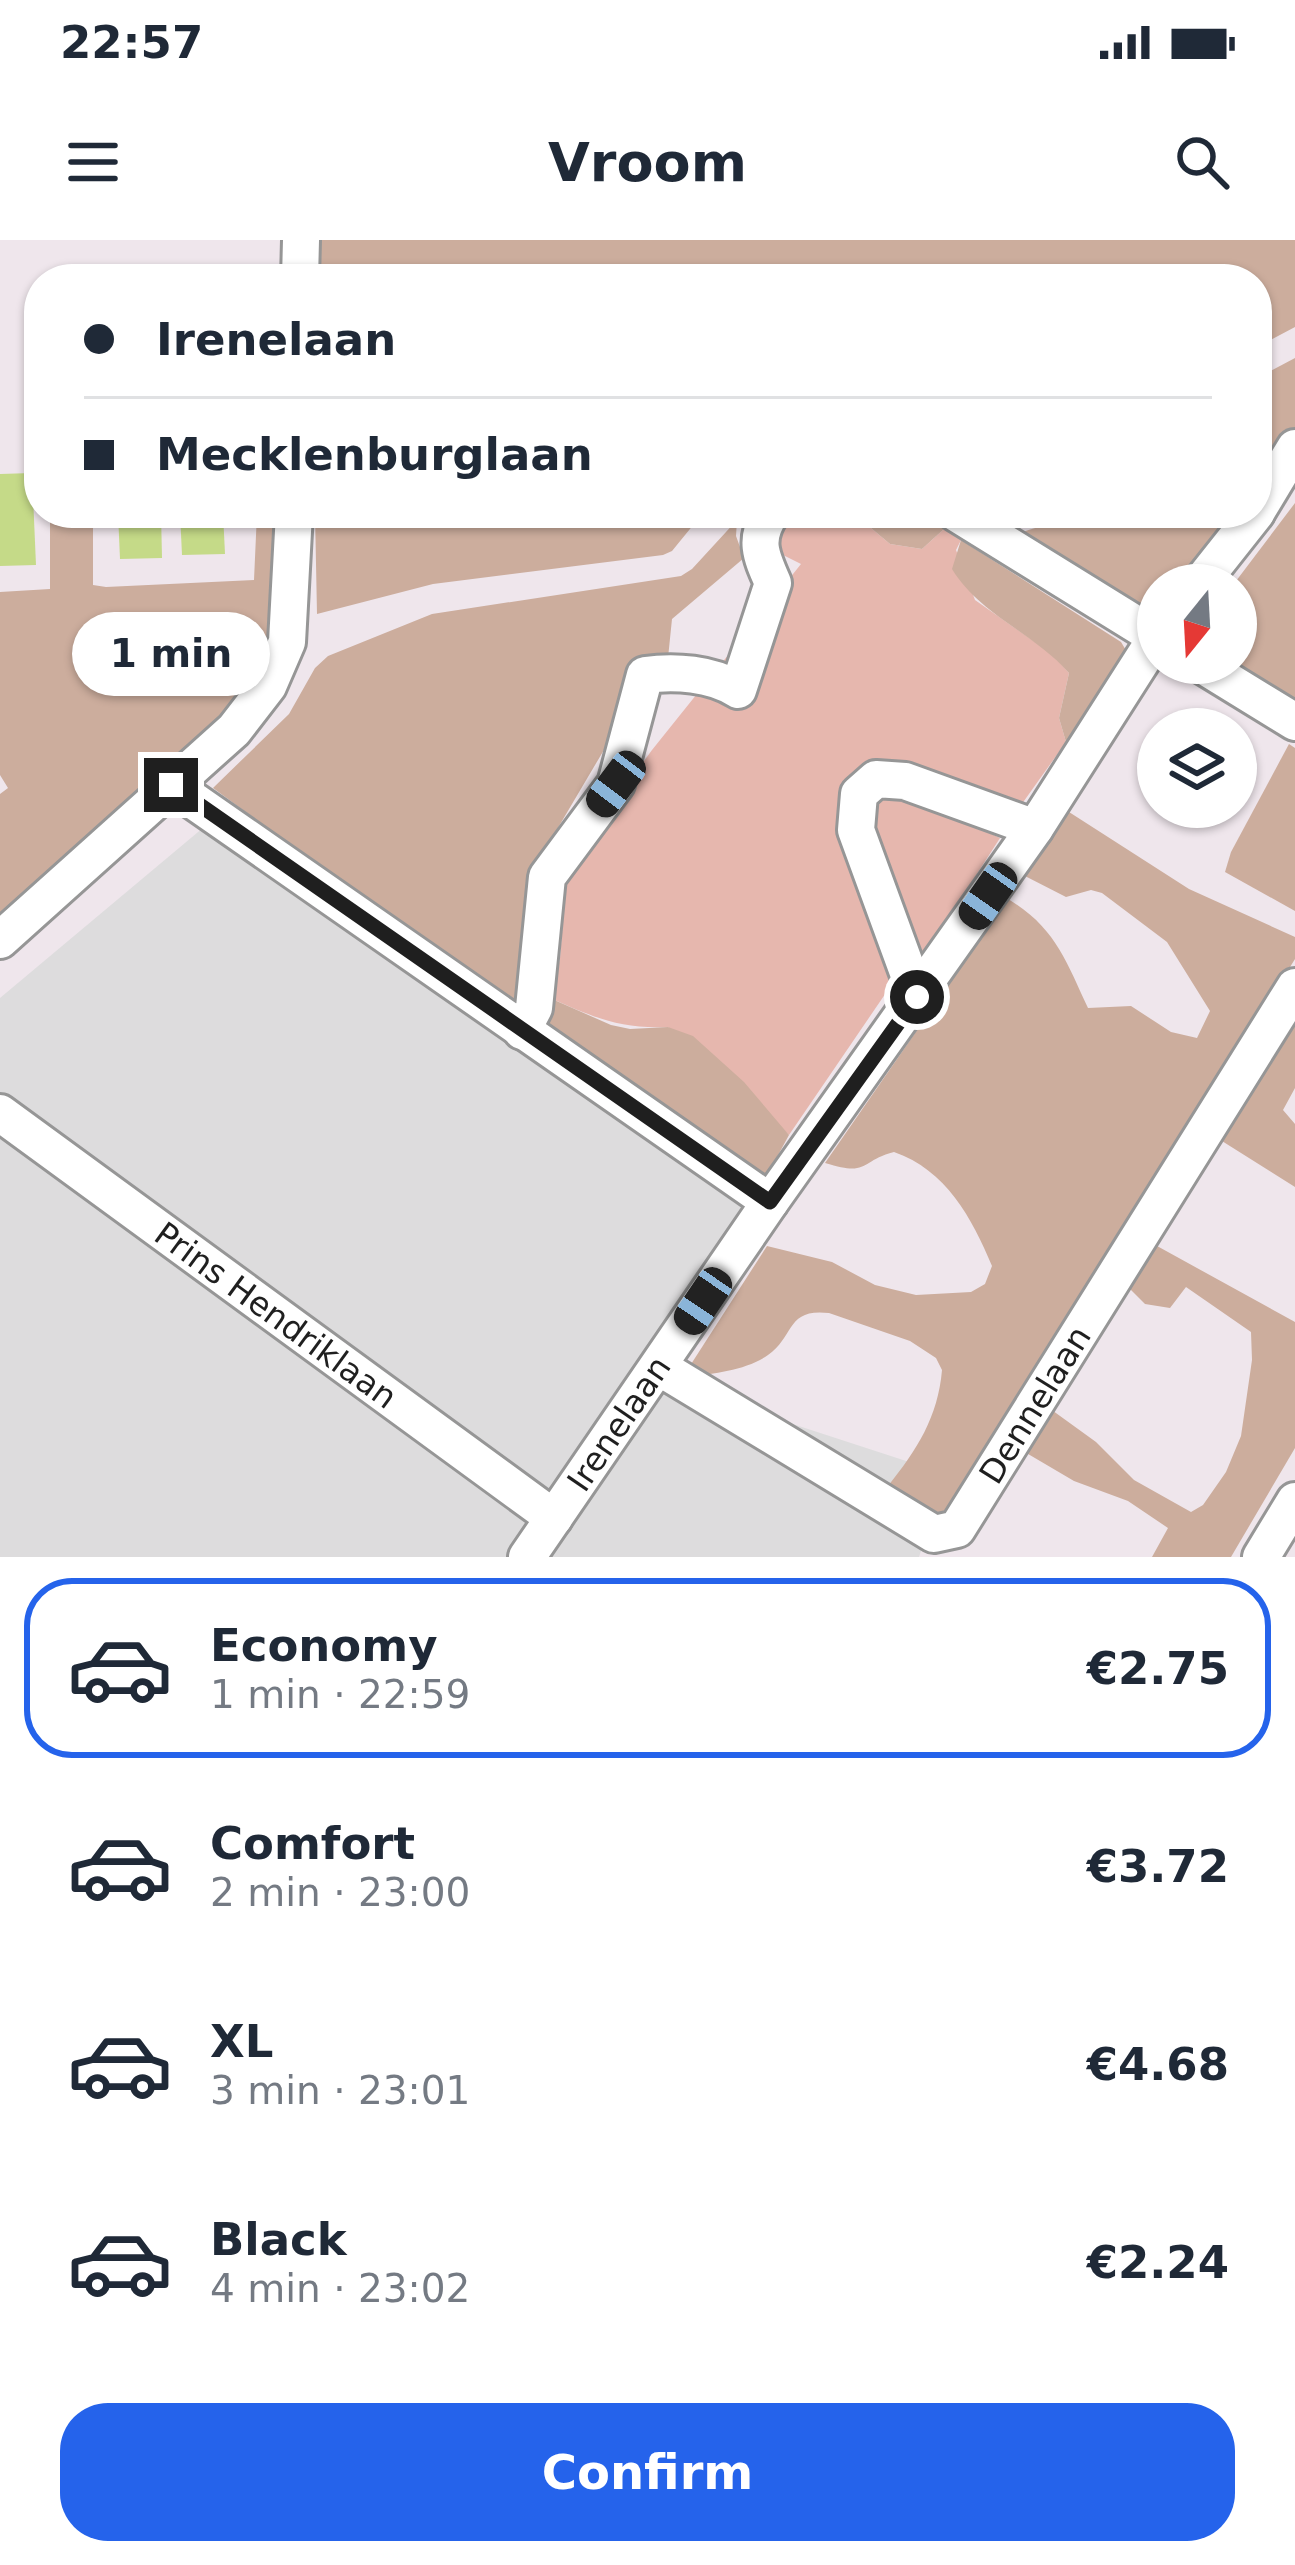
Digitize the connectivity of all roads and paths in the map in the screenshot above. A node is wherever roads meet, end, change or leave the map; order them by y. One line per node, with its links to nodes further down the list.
1 (1295, 448): 2 (street)
2 (1272, 486)
3 (293, 528): 12 (street)
4 (762, 528): 17 (street)
5 (981, 528): 8 (street)
6 (1243, 528): 7 (street)
7 (1215, 564)
8 (1137, 624)
9 (1137, 667): 13 (street, Irenelaan)
10 (1233, 684): 11 (street)
11 (1295, 722)
12 (171, 785): 14 (street); 17 (street)
13 (1035, 828): 16 (street, Irenelaan); 16 (street)
14 (0, 940)
15 (1295, 987): 20 (street, Dennelaan)
16 (917, 997): 19 (street, Irenelaan)
17 (522, 1031): 19 (street)
18 (0, 1113): 22 (street, Prins Hendriklaan)
19 (770, 1202): 20 (street, Irenelaan)
20 (659, 1367): 22 (street, Irenelaan)
21 (1295, 1501): 24 (street)
22 (554, 1518): 23 (street, Irenelaan)
23 (527, 1557)
24 (1261, 1557)

